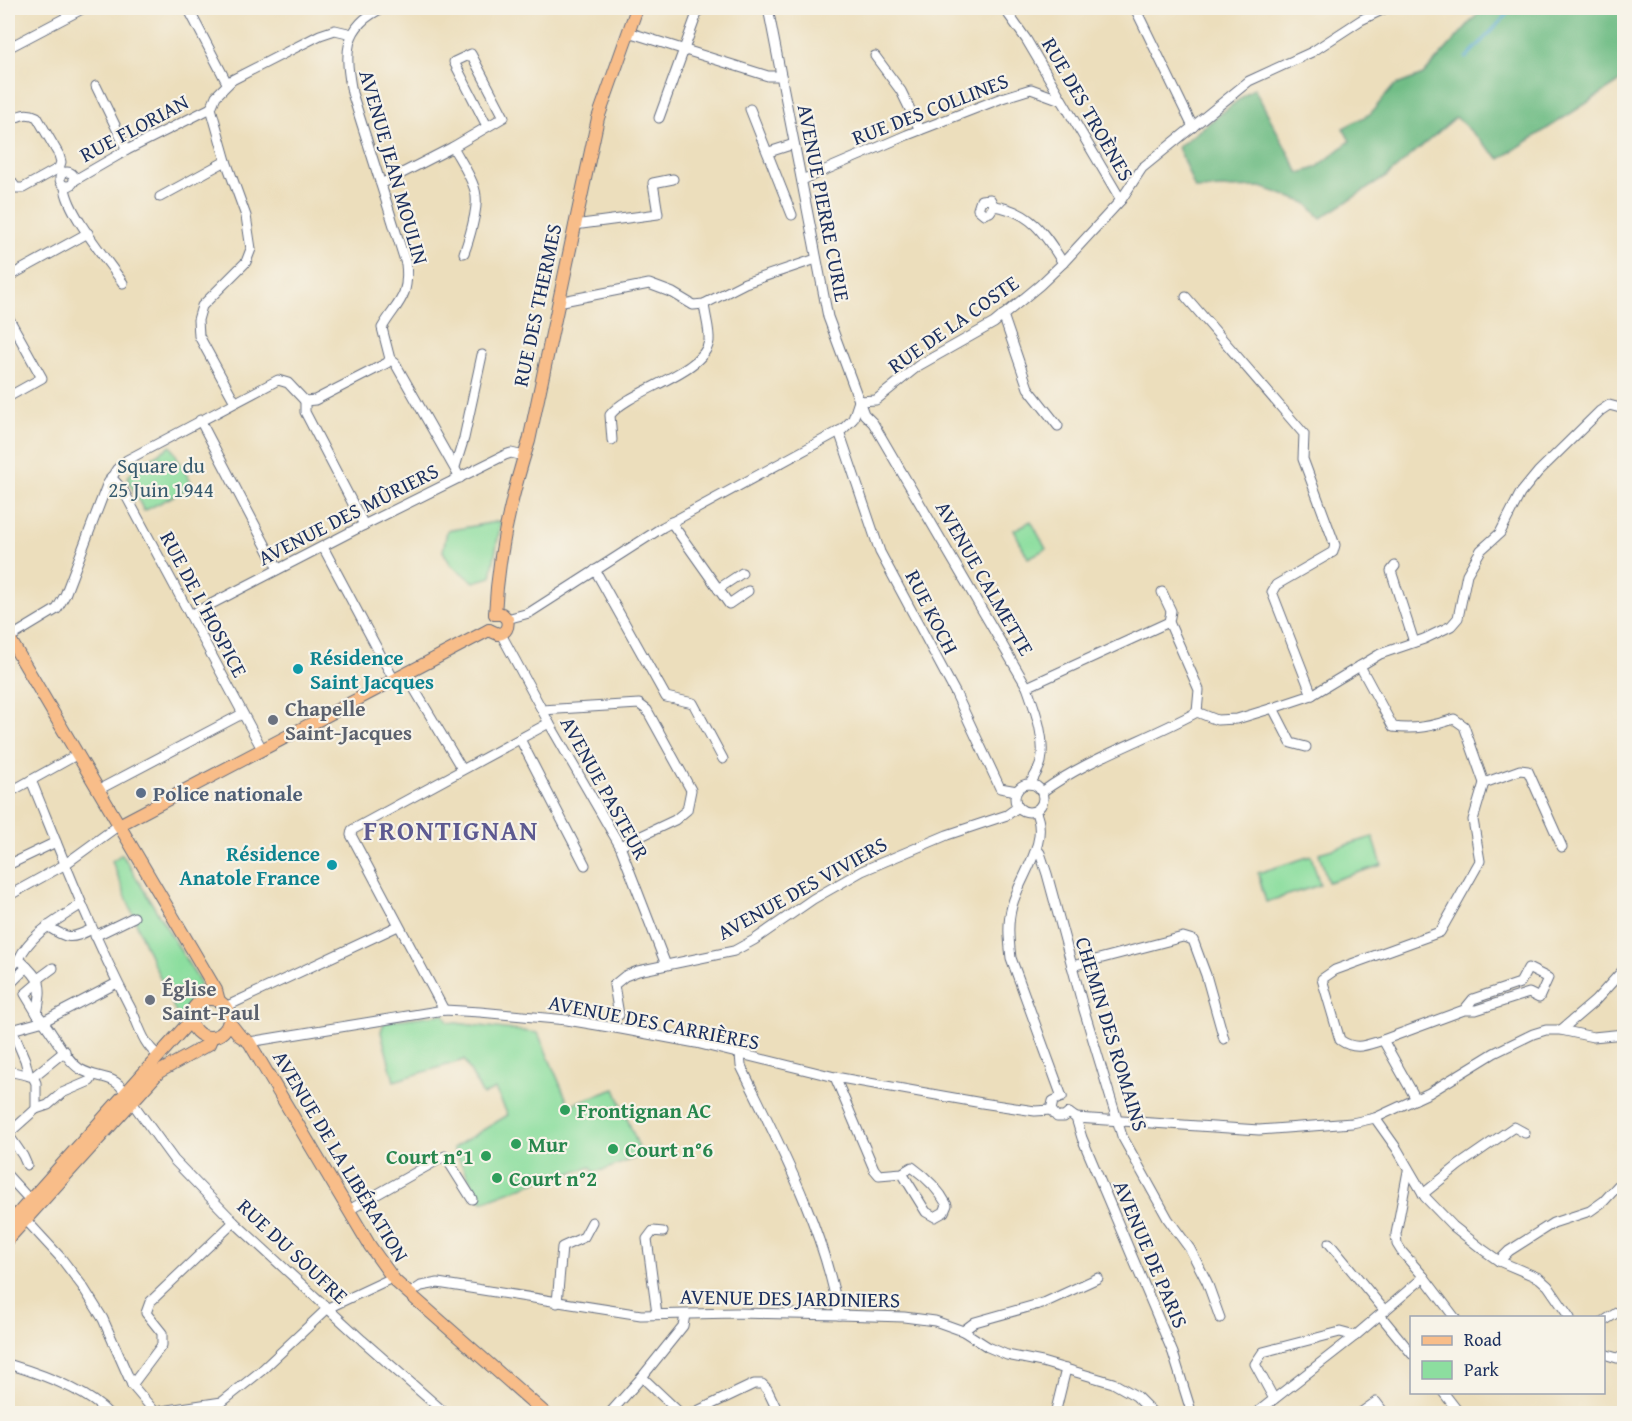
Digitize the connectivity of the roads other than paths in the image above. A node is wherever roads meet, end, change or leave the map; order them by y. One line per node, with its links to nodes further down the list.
1 (84, 8): 12 (street)
2 (188, 8): 17 (street)
3 (383, 8): 11 (street)
4 (637, 8): 10 (main road, RUE DES THERMES)
5 (699, 8): 13 (street)
6 (768, 8): 15 (street, AVENUE PIERRE CURIE)
7 (1004, 8): 16 (street, RUE DES TROÈNES)
8 (1135, 8): 26 (street)
9 (1386, 8): 26 (street, RUE DE LA COSTE)
10 (628, 32): 13 (street); 44 (main road, RUE DES THERMES)
11 (352, 34): 17 (street); 38 (street, AVENUE JEAN MOULIN)
12 (8, 48)
13 (683, 49): 15 (street); 23 (street)
14 (875, 56): 27 (street)
15 (782, 76): 28 (street, AVENUE PIERRE CURIE)
16 (1049, 80): 19 (street, RUE DES COLLINES); 20 (street, RUE DES TROÈNES)
17 (227, 83): 21 (street)
18 (96, 86): 30 (street)
19 (1038, 91): 20 (street, RUE DES COLLINES); 27 (street, RUE DES COLLINES)
20 (1061, 100): 41 (street, RUE DES TROÈNES)
21 (211, 108): 30 (street, RUE FLORIAN); 32 (street)
22 (750, 109): 31 (street)
23 (659, 118)
24 (8, 122): 33 (street, RUE FLORIAN)
25 (487, 126): 25 (street); 29 (street)
26 (1193, 127): 41 (street, RUE DE LA COSTE)
27 (920, 130): 37 (street, RUE DES COLLINES)
28 (794, 144): 31 (street); 37 (street, AVENUE PIERRE CURIE)
29 (453, 147): 38 (street); 46 (street)
30 (127, 150): 36 (street, RUE FLORIAN)
31 (769, 152): 43 (street)
32 (226, 161): 40 (street); 61 (street)
33 (61, 171): 34 (street, RUE FLORIAN); 36 (street); 39 (street)
34 (8, 177)
35 (673, 179): 44 (street)
36 (75, 180): 39 (street)
37 (802, 180): 47 (street, AVENUE PIERRE CURIE)
38 (381, 184): 57 (street, AVENUE JEAN MOULIN)
39 (65, 187): 45 (street)
40 (160, 197)
41 (1121, 200): 48 (street, RUE DE LA COSTE)
42 (994, 206): 48 (street)
43 (792, 214)
44 (574, 225): 52 (main road, RUE DES THERMES)
45 (88, 233): 49 (street); 50 (street)
46 (464, 253)
47 (816, 259): 53 (street); 60 (street, AVENUE PIERRE CURIE)
48 (1063, 263): 54 (street, RUE DE LA COSTE)
49 (8, 277)
50 (123, 283)
51 (1186, 297): 92 (street)
52 (558, 302): 53 (street); 67 (main road, RUE DES THERMES)
53 (704, 304): 66 (street)
54 (1003, 315): 60 (street, RUE DE LA COSTE); 64 (street)
55 (8, 317): 58 (street)
56 (482, 355): 68 (street)
57 (390, 359): 59 (street); 68 (street)
58 (8, 397)
59 (305, 401): 61 (street); 72 (street)
60 (859, 401): 65 (street); 91 (street, AVENUE CALMETTE)
61 (235, 402): 63 (street)
62 (1624, 409): 87 (street)
63 (200, 420): 69 (street); 75 (street)
64 (1058, 426)
65 (839, 431): 71 (street); 108 (street, RUE KOCH)
66 (612, 440)
67 (524, 456): 70 (street, AVENUE DES MÛRIERS); 81 (main road, RUE DES THERMES)
68 (455, 467): 70 (street)
69 (111, 477): 82 (street, RUE DE L'HOSPICE); 86 (street)
70 (460, 478): 72 (street, AVENUE DES MÛRIERS)
71 (671, 522): 76 (street); 78 (street)
72 (364, 525): 73 (street, AVENUE DES MÛRIERS)
73 (323, 547): 75 (street, AVENUE DES MÛRIERS); 90 (street)
74 (1395, 566): 87 (street)
75 (278, 569): 82 (street, AVENUE DES MÛRIERS)
76 (595, 570): 83 (street); 102 (street)
77 (742, 573): 78 (street)
78 (718, 589): 79 (street)
79 (748, 591)
80 (1162, 592): 84 (street)
81 (495, 614): 83 (main road); 85 (main road)
82 (190, 615): 96 (street, RUE DE L'HOSPICE)
83 (507, 619): 85 (main road)
84 (1169, 622): 91 (street); 95 (street)
85 (495, 632): 89 (main road); 94 (street, AVENUE PASTEUR)
86 (8, 637): 101 (main road)
87 (1414, 642): 88 (street)
88 (1360, 666): 92 (street); 105 (street)
89 (406, 675): 90 (main road); 103 (street)
90 (394, 680): 100 (main road)
91 (1027, 687): 106 (street, AVENUE CALMETTE)
92 (1312, 694): 93 (street)
93 (1273, 708): 95 (street); 99 (street)
94 (542, 710): 97 (street, AVENUE PASTEUR); 115 (street)
95 (1197, 712): 109 (street)
96 (242, 714): 100 (street, RUE DE L'HOSPICE); 107 (street)
97 (549, 723): 98 (street); 115 (street, AVENUE PASTEUR)
98 (520, 739): 103 (street); 120 (street)
99 (1306, 747)
100 (262, 749): 113 (main road)
101 (78, 754): 104 (street); 107 (main road)
102 (723, 759)
103 (462, 769): 125 (street)
104 (31, 780): 110 (street); 114 (street)
105 (1484, 783): 116 (street); 152 (street)
106 (1030, 784): 108 (street); 109 (street)
107 (98, 790): 113 (main road)
108 (1017, 791): 111 (street)
109 (1042, 792): 112 (street)
110 (8, 793)
111 (1018, 807): 112 (street); 128 (street, AVENUE DES VIVIERS)
112 (1035, 812): 117 (street)
113 (119, 825): 119 (street); 134 (main road)
114 (56, 842): 118 (street); 119 (street)
115 (620, 846): 128 (street, AVENUE PASTEUR)
116 (1562, 847)
117 (1036, 848): 130 (street, CHEMIN DES ROMAINS); 162 (street)
118 (8, 865)
119 (64, 865): 121 (street); 122 (street)
120 (585, 865)
121 (8, 896)
122 (80, 905): 124 (street); 126 (street)
123 (135, 918): 126 (street)
124 (47, 926): 126 (street); 127 (street)
125 (398, 926): 139 (street); 140 (street)
126 (94, 932): 136 (street)
127 (19, 959): 129 (street); 131 (street)
128 (666, 965): 142 (street, AVENUE DES VIVIERS)
129 (9, 966)
130 (1072, 966): 151 (street); 168 (street, CHEMIN DES ROMAINS)
131 (27, 967): 135 (street); 137 (street)
132 (53, 968): 135 (street)
133 (1624, 969): 147 (street)
134 (204, 972): 138 (main road); 139 (main road)
135 (38, 980): 143 (street); 143 (street)
136 (117, 983): 143 (street); 155 (street)
137 (8, 986)
138 (201, 1001): 139 (main road); 144 (main road)
139 (222, 1004): 145 (main road)
140 (444, 1010): 150 (street, AVENUE DES CARRIÈRES); 154 (street, AVENUE DES CARRIÈRES)
141 (1464, 1010): 141 (street); 152 (street)
142 (619, 1015)
143 (41, 1017): 146 (street); 153 (street)
144 (190, 1020): 149 (main road); 155 (main road)
145 (229, 1022): 149 (main road); 150 (main road, AVENUE DE LA LIBÉRATION)
146 (10, 1030): 159 (street)
147 (1561, 1030): 148 (street); 163 (street)
148 (1624, 1034)
149 (216, 1036): 150 (main road); 156 (main road)
150 (245, 1039): 179 (main road, AVENUE DE LA LIBÉRATION)
151 (1224, 1039)
152 (1383, 1040): 163 (street)
153 (64, 1051): 158 (street); 159 (street)
154 (740, 1054): 160 (street, AVENUE DES CARRIÈRES); 198 (street)
155 (159, 1056): 156 (main road); 161 (main road)
156 (174, 1064): 161 (main road)
157 (8, 1071): 159 (street)
158 (93, 1075): 161 (street); 164 (street)
159 (31, 1076): 164 (street)
160 (835, 1077): 165 (street, AVENUE DES CARRIÈRES); 173 (street)
161 (128, 1096): 178 (main road); 180 (main road); 181 (street, RUE DU SOUFRE)
162 (1062, 1097): 165 (street); 166 (street)
163 (1416, 1100): 167 (street)
164 (36, 1109): 170 (street)
165 (1051, 1110): 166 (street)
166 (1072, 1116): 168 (street); 225 (street, AVENUE DE PARIS)
167 (1375, 1118): 168 (street); 172 (street)
168 (1117, 1120): 201 (street, CHEMIN DES ROMAINS)
169 (1525, 1133): 176 (street)
170 (8, 1134): 171 (street)
171 (27, 1165)
172 (1408, 1171): 176 (street); 188 (street)
173 (902, 1173): 173 (street)
174 (8, 1176): 178 (street)
175 (1624, 1179): 187 (street)
176 (1423, 1194): 187 (street)
177 (472, 1199): 179 (street)
178 (30, 1200): 183 (main road)
179 (349, 1210): 189 (main road, AVENUE DE LA LIBÉRATION)
180 (25, 1219): 185 (main road); 211 (street)
181 (234, 1222): 193 (street, RUE DU SOUFRE); 211 (street)
182 (592, 1222): 192 (street)
183 (8, 1225)
184 (663, 1232): 196 (street)
185 (8, 1239)
186 (1329, 1243): 195 (street)
187 (1499, 1262): 200 (street)
188 (1424, 1277): 195 (street); 199 (street)
189 (392, 1278): 191 (main road, AVENUE DE LA LIBÉRATION); 193 (street)
190 (1098, 1278): 203 (street)
191 (409, 1294): 192 (street, AVENUE DES JARDINIERS); 218 (main road, AVENUE DE LA LIBÉRATION)
192 (557, 1303): 196 (street, AVENUE DES JARDINIERS)
193 (328, 1308): 214 (street); 217 (street, RUE DU SOUFRE)
194 (1624, 1308): 202 (street)
195 (1383, 1313): 204 (street); 205 (street)
196 (657, 1314): 197 (street, AVENUE DES JARDINIERS)
197 (685, 1315): 198 (street, AVENUE DES JARDINIERS); 210 (street)
198 (839, 1315): 203 (street, AVENUE DES JARDINIERS)
199 (1454, 1316)
200 (1569, 1316)
201 (1220, 1318)
202 (1605, 1320)
203 (963, 1331): 209 (street, AVENUE DES JARDINIERS)
204 (1355, 1336): 213 (street); 213 (street)
205 (1410, 1351)
206 (1605, 1354): 207 (street)
207 (1624, 1358)
208 (8, 1364): 215 (street)
209 (1066, 1369): 223 (street); 224 (street, AVENUE DES JARDINIERS)
210 (642, 1377): 219 (street); 220 (street)
211 (132, 1384): 214 (street)
212 (1445, 1394): 229 (street)
213 (1274, 1399): 226 (street)
214 (222, 1402): 216 (street)
215 (109, 1413)
216 (222, 1413)
217 (446, 1413)
218 (546, 1413)
219 (609, 1413)
220 (681, 1413)
221 (691, 1413): 222 (street)
222 (779, 1413)
223 (1055, 1413)
224 (1154, 1413)
225 (1192, 1413)
226 (1255, 1413)
227 (1359, 1413): 228 (street)
228 (1385, 1413)
229 (1460, 1413)

